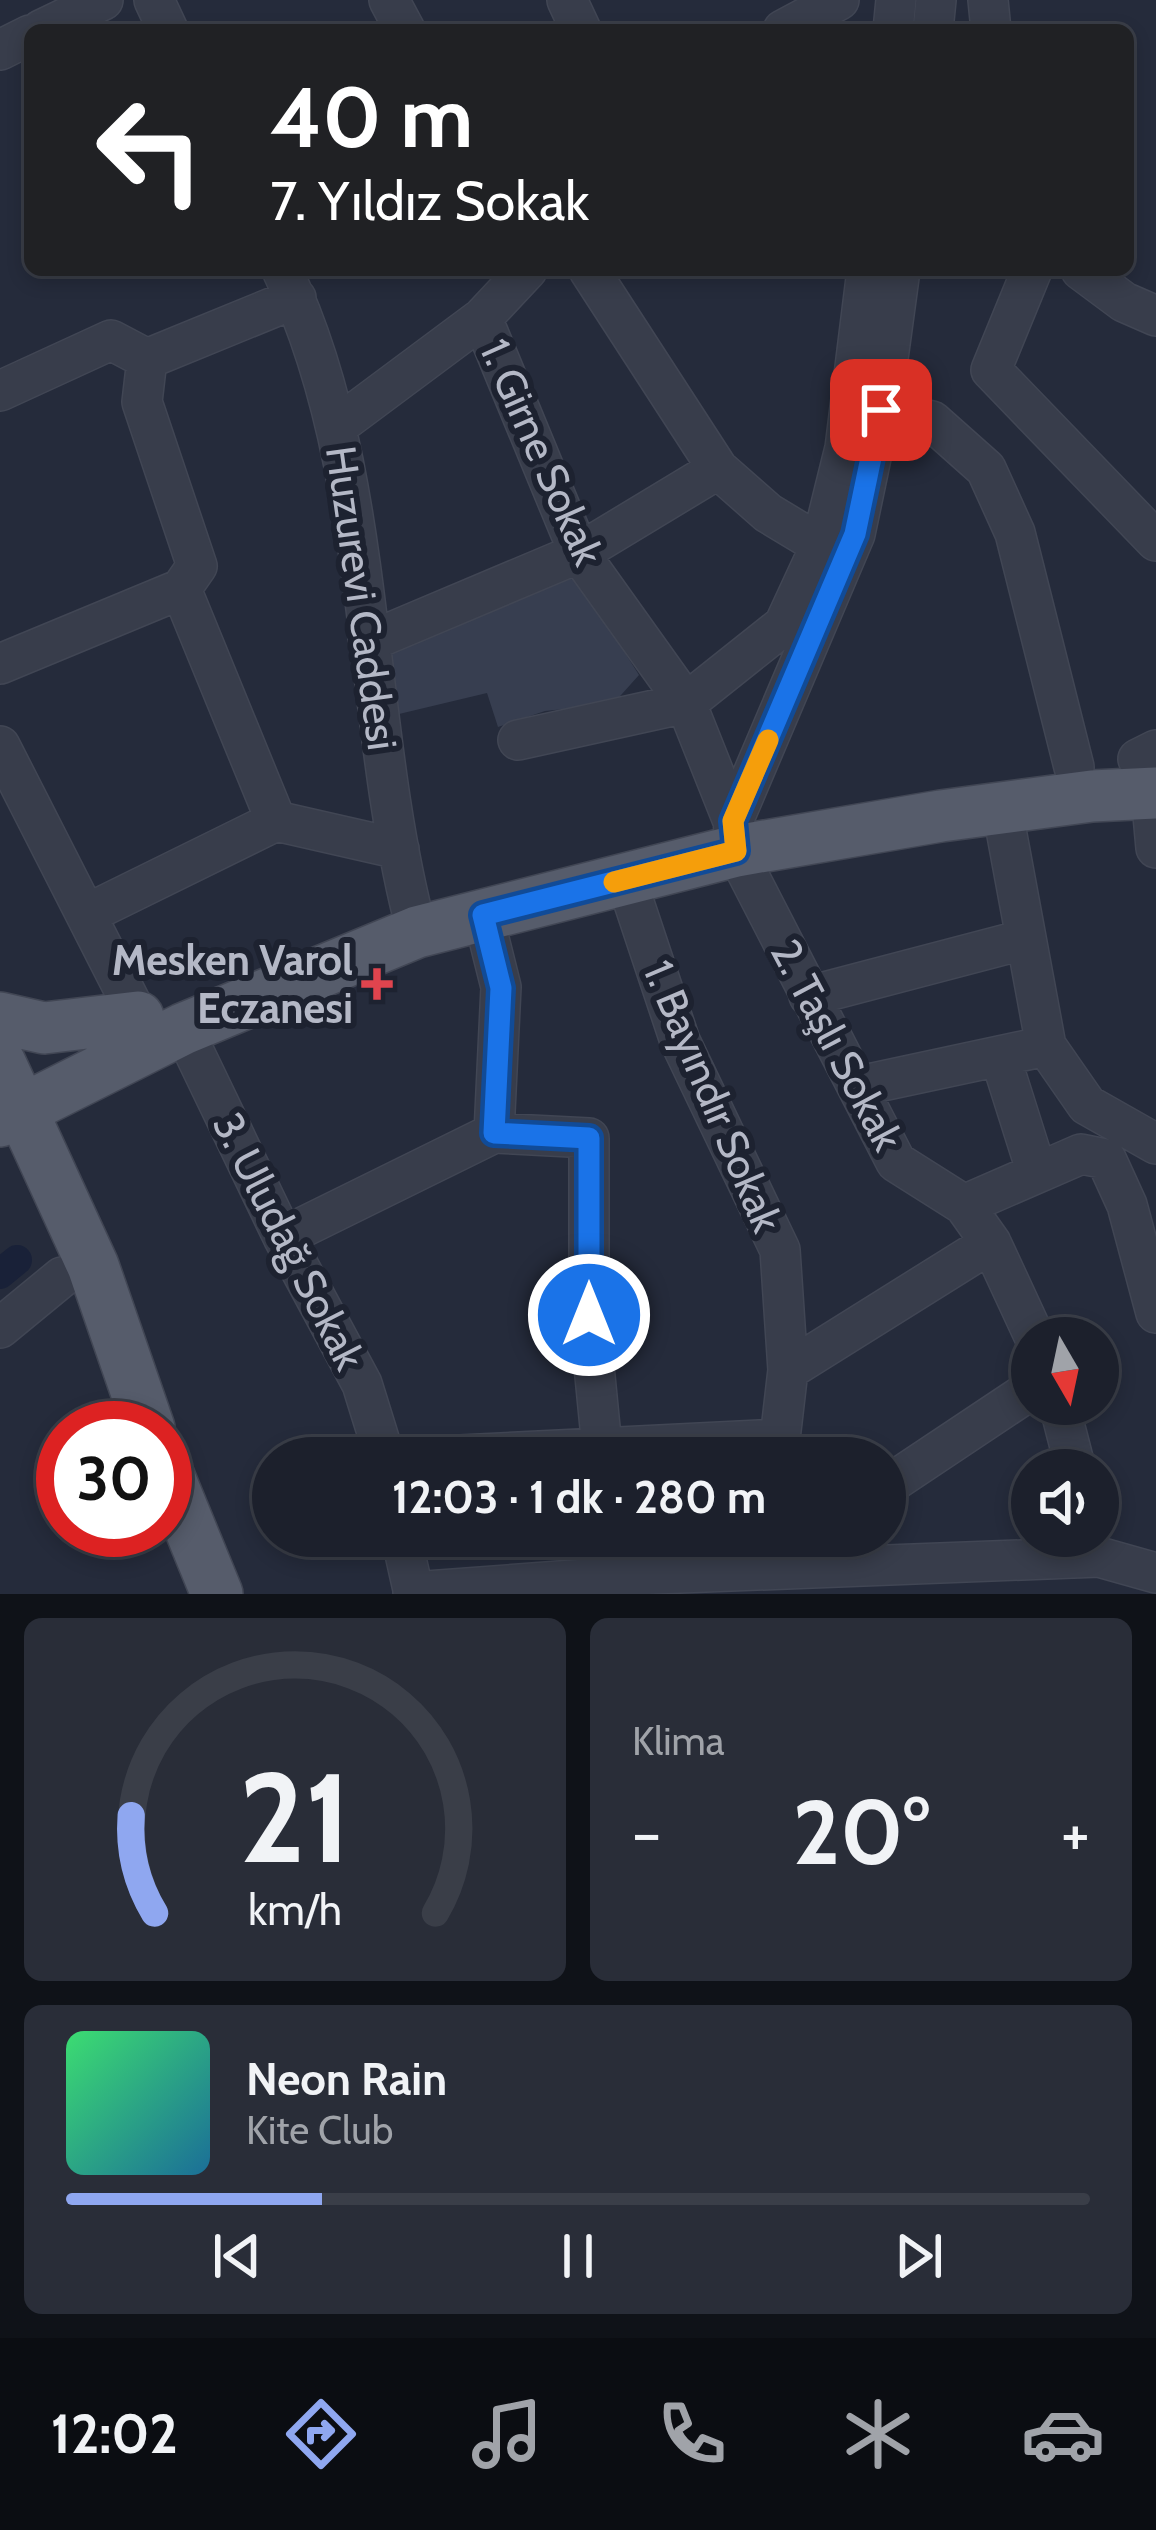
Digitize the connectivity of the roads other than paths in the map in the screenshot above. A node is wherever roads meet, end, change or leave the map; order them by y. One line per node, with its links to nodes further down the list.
1 (103, 0): 4 (street)
2 (839, 0): 3 (street)
3 (791, 17)
4 (53, 24)
5 (521, 276): 13 (street)
6 (593, 276): 18 (street)
7 (866, 276): 20 (street)
8 (899, 276): 16 (street)
9 (1030, 276): 19 (street)
10 (1089, 276): 12 (street)
11 (289, 284): 14 (street); 17 (street, Huzurevi Caddesi)
12 (1156, 316)
13 (482, 317): 17 (street); 21 (street, 1. Girne Sokak)
14 (147, 359): 15 (street); 22 (street)
15 (0, 391)
16 (881, 410): 28 (street); 32 (street)
17 (337, 426): 23 (street, Huzurevi Caddesi)
18 (718, 469): 20 (street); 21 (street)
19 (1156, 541)
20 (821, 545): 25 (street)
21 (579, 553): 23 (street); 25 (street, 1. Girne Sokak)
22 (181, 589): 24 (street); 31 (street)
23 (368, 642): 34 (street, Huzurevi Caddesi)
24 (0, 664)
25 (686, 703): 26 (street); 32 (street, 1. Girne Sokak)
26 (518, 740)
27 (0, 746): 36 (street, 3. Uludağ Sokak)
28 (1074, 766): 29 (main road); 32 (main road)
29 (1151, 771): 30 (main road); 33 (street)
30 (1002, 808): 32 (main road); 39 (street)
31 (276, 821): 34 (street); 36 (street)
32 (735, 836): 35 (main road); 38 (main road); 40 (street, 2. Taşlı Sokak)
33 (1156, 848)
34 (398, 849): 38 (street, Huzurevi Caddesi)
35 (626, 879): 37 (main road); 58 (street, 1. Bayındır Sokak)
36 (87, 914): 42 (street, 3. Uludağ Sokak)
37 (483, 915): 38 (main road); 47 (street)
38 (413, 917): 42 (main road)
39 (1026, 939): 40 (street); 43 (street)
40 (809, 996): 45 (street, 2. Taşlı Sokak)
41 (0, 1018): 42 (main road)
42 (161, 1023): 46 (main road); 51 (street, 3. Uludağ Sokak)
43 (1046, 1046): 44 (street); 48 (street)
44 (1000, 1056): 45 (street); 49 (street)
45 (859, 1086): 50 (street, 2. Taşlı Sokak)
46 (5, 1099): 54 (main road); 60 (main road)
47 (494, 1133): 51 (street); 63 (street)
48 (1156, 1144)
49 (1037, 1173): 50 (street); 53 (street)
50 (964, 1205): 52 (street, 2. Taşlı Sokak)
51 (283, 1237): 62 (street, 3. Uludağ Sokak)
52 (991, 1243): 56 (street, 2. Taşlı Sokak); 58 (street)
53 (1150, 1264): 55 (street)
54 (62, 1277): 57 (street); 59 (main road)
55 (1156, 1313)
56 (1024, 1317)
57 (0, 1328)
58 (788, 1370): 64 (street, 1. Bayındır Sokak)
59 (135, 1401)
60 (139, 1401)
61 (1011, 1403): 65 (street)
62 (378, 1437)
63 (600, 1437)
64 (784, 1437)
65 (906, 1473)
66 (192, 1533): 78 (main road)
67 (406, 1557): 77 (street)
68 (607, 1557): 73 (street)
69 (763, 1557): 75 (street)
70 (863, 1557): 74 (street)
71 (1095, 1562): 72 (street); 74 (street)
72 (1156, 1573)
73 (608, 1578): 75 (street); 76 (street)
74 (954, 1578)
75 (654, 1584)
76 (518, 1589): 77 (street)
77 (414, 1593)
78 (217, 1594)

